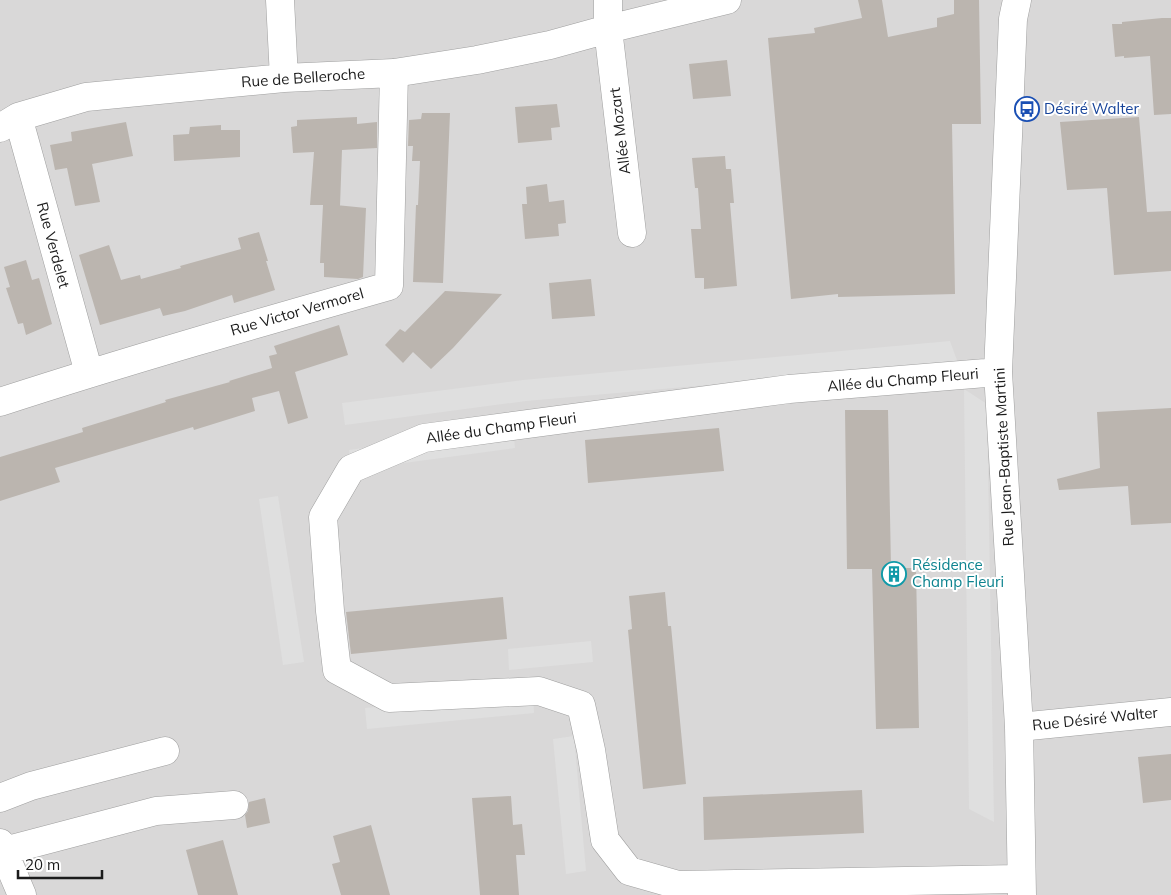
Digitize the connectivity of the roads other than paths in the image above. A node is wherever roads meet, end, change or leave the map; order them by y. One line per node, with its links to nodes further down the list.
1 (280, 0): 7 (street)
2 (608, 0): 5 (street, Allée Mozart)
3 (727, 0): 5 (street, Rue de Belleroche)
4 (1012, 6): 10 (street, Rue Jean-Baptiste Martini)
5 (608, 29): 6 (street, Rue de Belleroche); 9 (street, Allée Mozart)
6 (394, 73): 7 (street, Rue de Belleroche); 11 (street, Rue Victor Vermorel)
7 (284, 78): 8 (street, Rue de Belleroche)
8 (9, 122): 11 (street, Rue Verdelet)
9 (632, 233)
10 (998, 372): 14 (street, Rue Jean-Baptiste Martini); 19 (street, Allée du Champ Fleuri)
11 (89, 373): 12 (street, Rue Victor Vermorel)
12 (0, 402)
13 (1171, 712): 14 (street, Rue Désiré Walter)
14 (1019, 727): 19 (street, Rue Jean-Baptiste Martini)
15 (165, 751): 16 (street)
16 (0, 798)
17 (234, 805): 18 (street)
18 (2, 847): 20 (street)
19 (1022, 887)
20 (22, 895)

